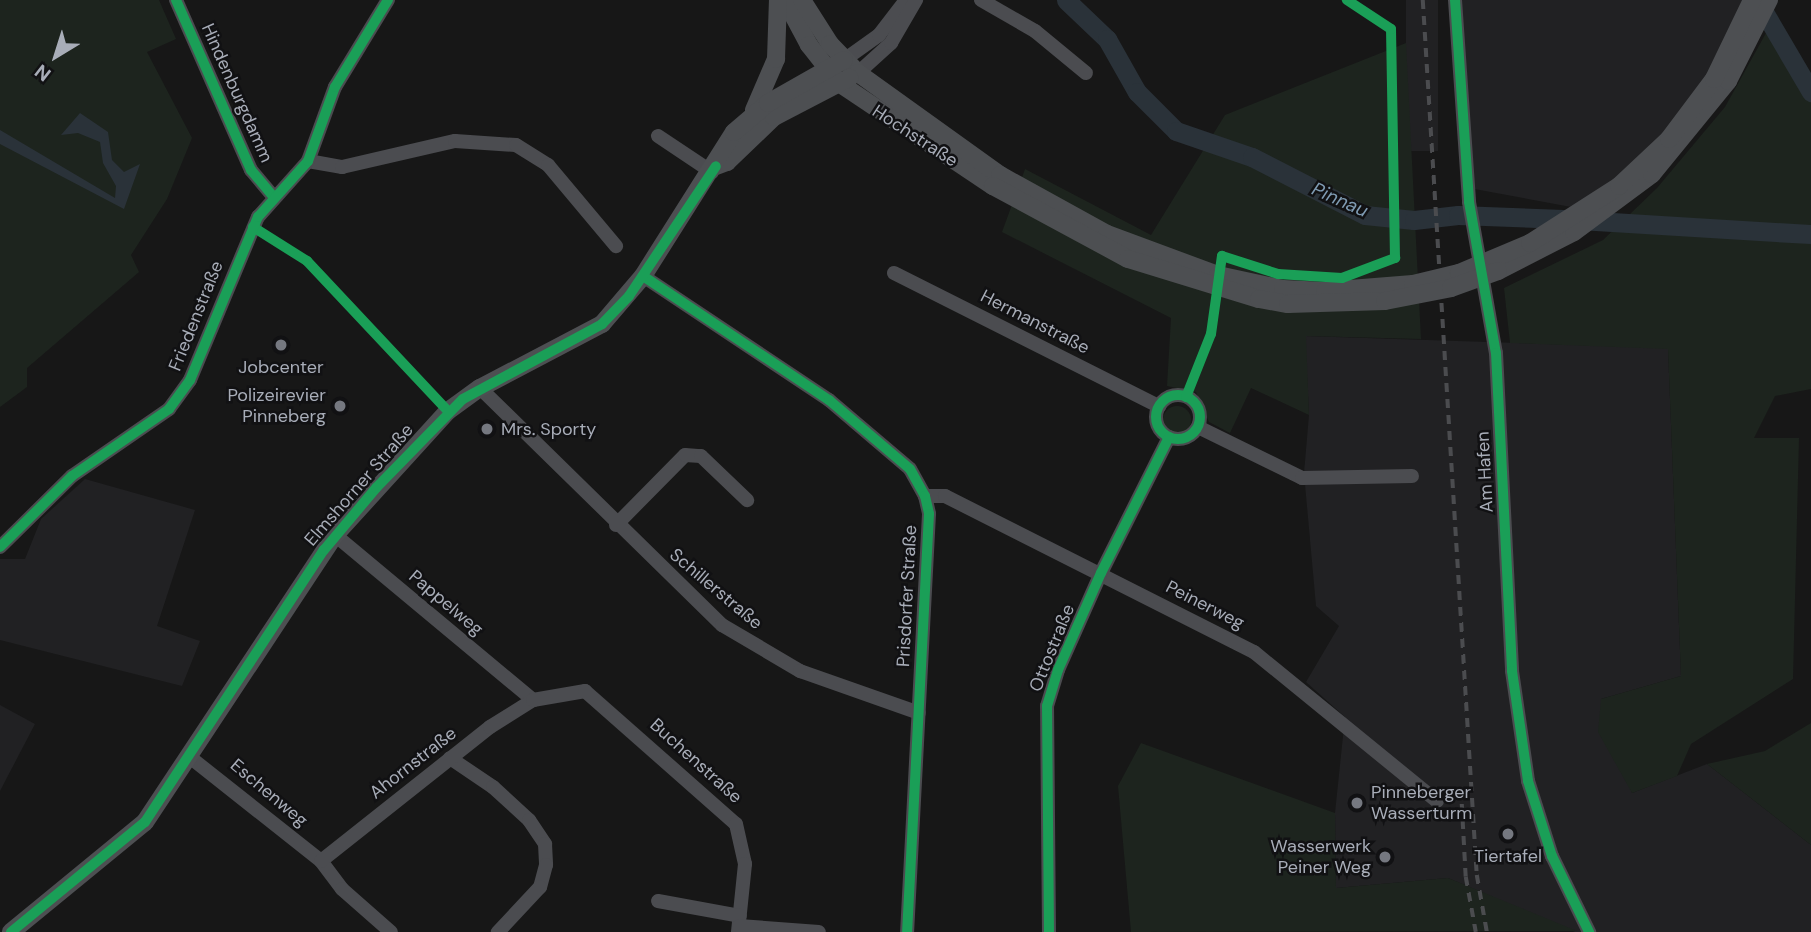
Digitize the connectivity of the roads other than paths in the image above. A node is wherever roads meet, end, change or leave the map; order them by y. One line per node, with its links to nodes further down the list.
1 (176, 0): 21 (street, Hindenburgdamm)
2 (388, 0): 18 (street)
3 (778, 0): 16 (main road, Elmshorner Straße)
4 (785, 0): 15 (main road)
5 (802, 0): 12 (main road)
6 (906, 0): 12 (street, Elmshorner Straße)
7 (916, 0): 14 (street, Elmshorner Straße)
8 (981, 0): 13 (street)
9 (1455, 0): 50 (street, Am Hafen)
10 (1752, 0): 20 (main road, bridge)
11 (1769, 0): 20 (main road, bridge)
12 (844, 60): 14 (main road); 15 (main road, Elmshorner Straße)
13 (1086, 73)
14 (858, 74): 15 (main road, Elmshorner Straße); 20 (main road)
15 (833, 76): 16 (main road, Elmshorner Straße); 19 (main road, Elmshorner Straße); 20 (main road, Hochstraße)
16 (751, 115): 19 (main road, Elmshorner Straße)
17 (658, 136): 19 (street)
18 (308, 161): 21 (street, Friedenstraße); 22 (street)
19 (714, 169): 24 (main road, Elmshorner Straße)
20 (997, 180)
21 (274, 196): 34 (street, Friedenstraße)
22 (616, 246)
23 (894, 273): 26 (street, Hermanstraße)
24 (643, 276): 25 (main road, Elmshorner Straße); 30 (street, Prisdorfer Straße)
25 (480, 388): 32 (street, Schillerstraße); 33 (main road, Elmshorner Straße)
26 (1159, 406): 27 (street); 28 (street)
27 (1198, 427): 28 (street); 29 (street)
28 (1168, 437): 35 (street, Ottostraße)
29 (1412, 476)
30 (925, 496): 35 (street, Peinerweg); 37 (street, Prisdorfer Straße)
31 (747, 500): 32 (street)
32 (616, 525): 37 (street, Schillerstraße)
33 (335, 535): 36 (street, Pappelweg); 38 (main road, Elmshorner Straße)
34 (0, 547)
35 (1101, 573): 40 (street, Peinerweg); 49 (street, Ottostraße)
36 (533, 700): 39 (street, Ahornstraße); 43 (street, Buchenstraße)
37 (919, 713): 48 (street, Prisdorfer Straße)
38 (191, 758): 41 (street, Eschenweg); 44 (main road, Elmshorner Straße)
39 (450, 758): 41 (street, Ahornstraße); 46 (street)
40 (1437, 801)
41 (321, 861): 45 (street, Eschenweg)
42 (658, 901): 43 (street)
43 (739, 925): 47 (street)
44 (11, 932)
45 (391, 932)
46 (498, 932)
47 (819, 932)
48 (907, 932)
49 (1049, 932)
50 (1589, 932)

